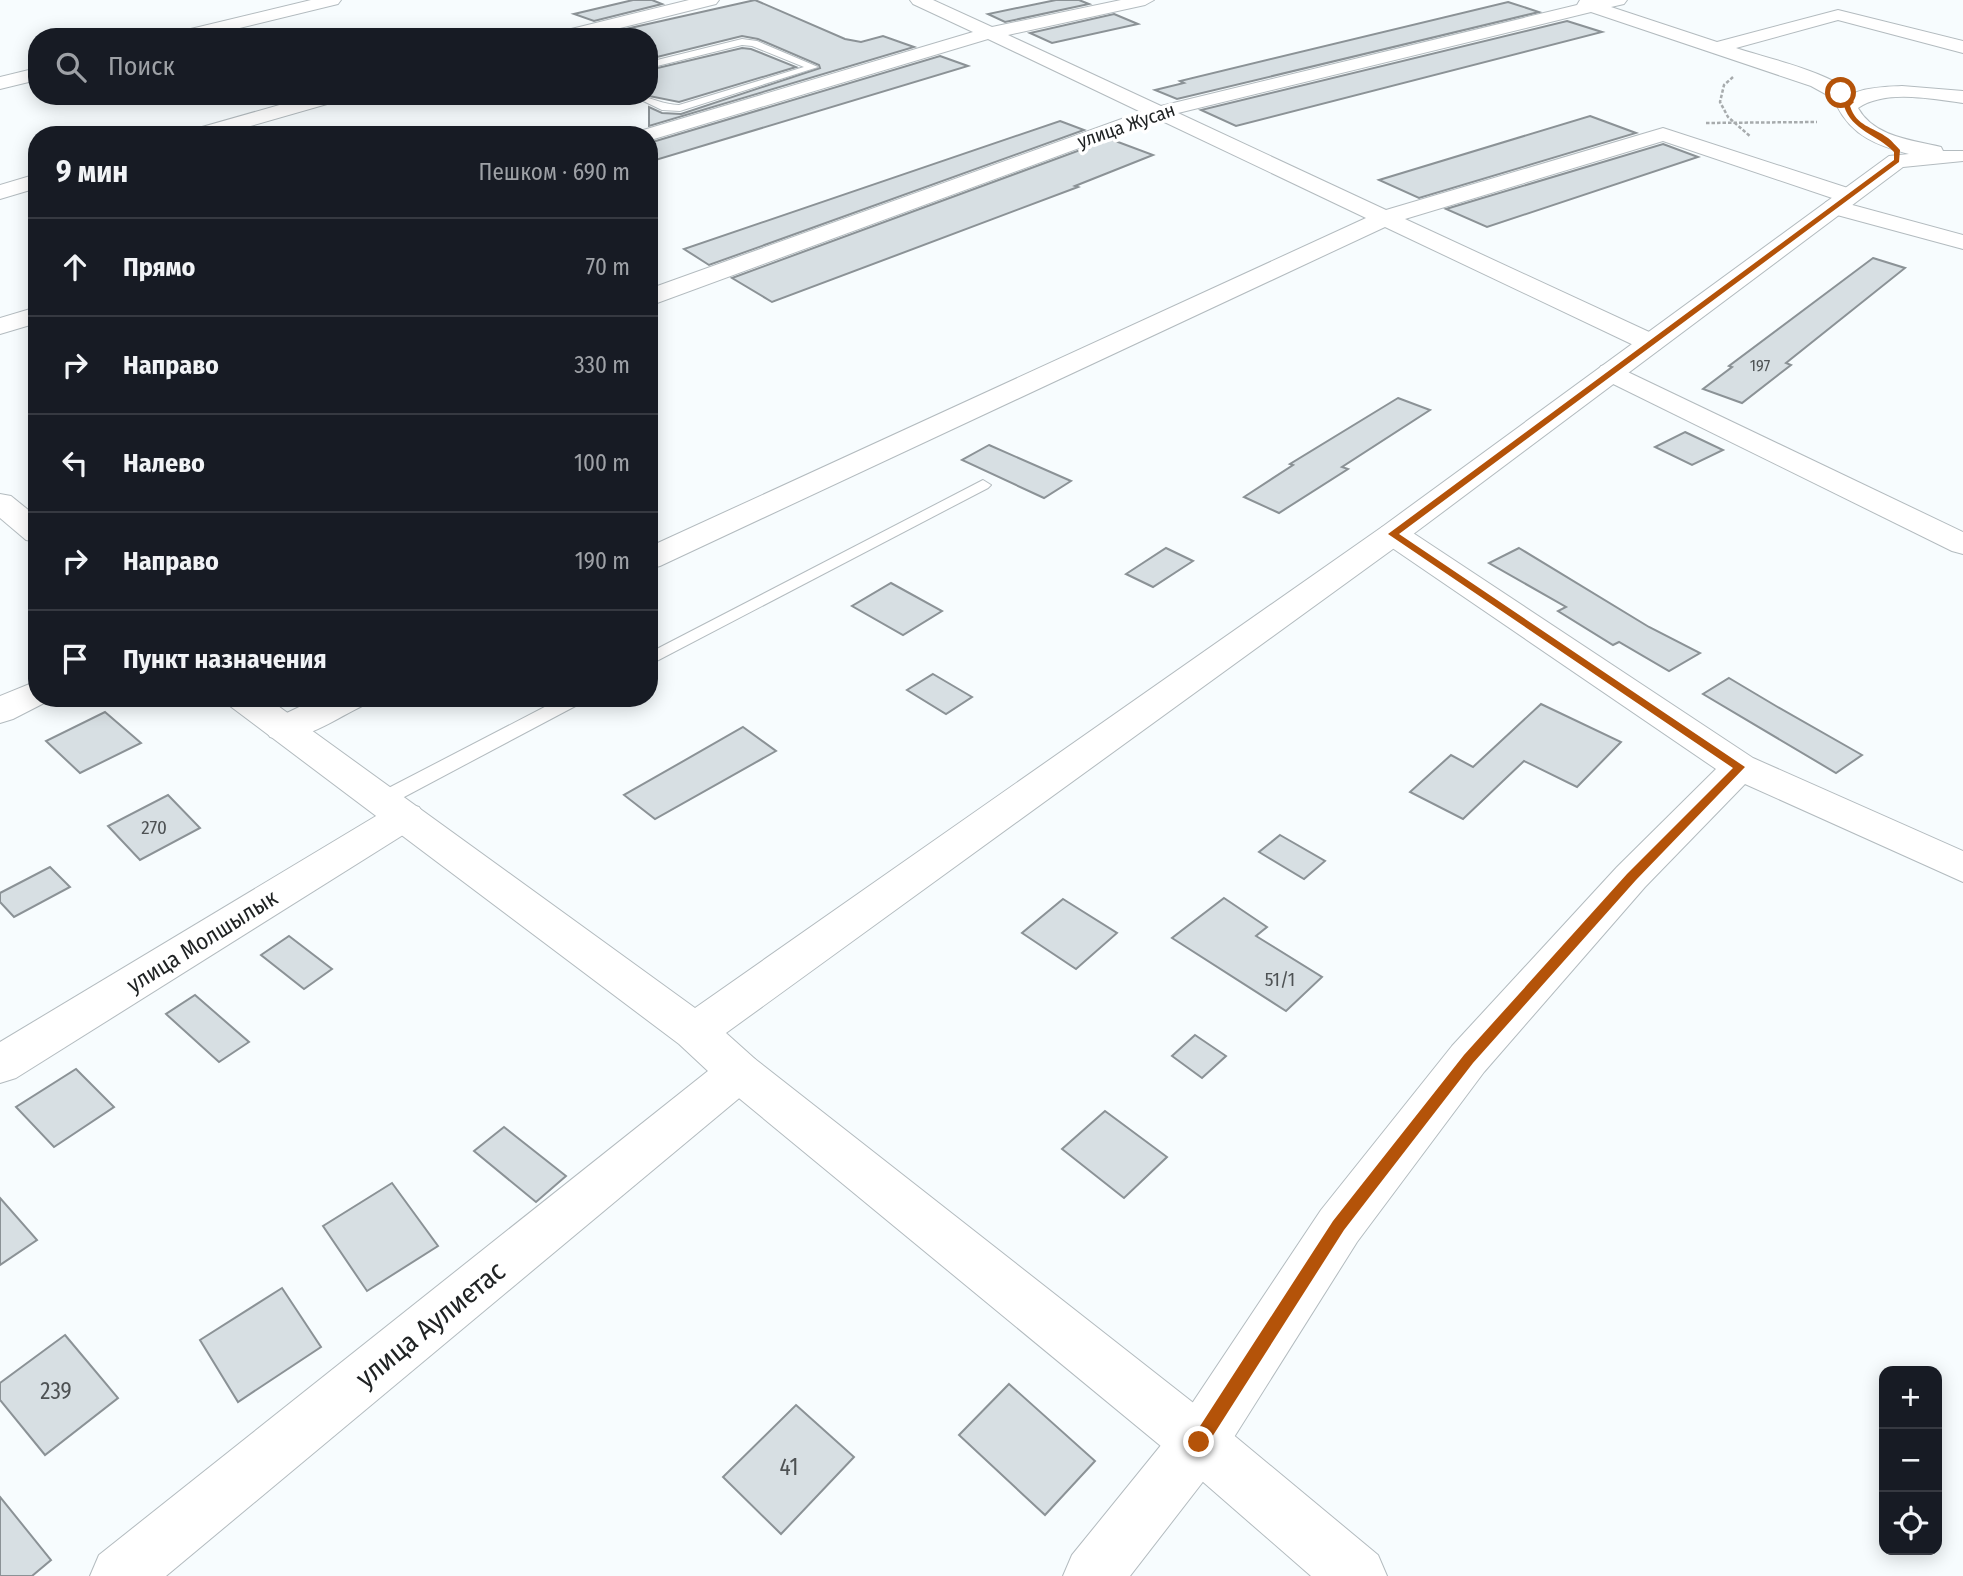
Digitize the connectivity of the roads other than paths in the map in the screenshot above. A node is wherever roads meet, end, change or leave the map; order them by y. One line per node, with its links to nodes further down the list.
1 (332, 0): 7 (street)
2 (710, 0): 8 (street)
3 (919, 0): 9 (street)
4 (1145, 0): 9 (street)
5 (1618, 0): 6 (street, улица Жусан)
6 (1583, 3): 11 (street); 21 (street, улица Жусан)
7 (217, 28)
8 (597, 28)
9 (990, 33): 21 (street); 23 (street)
10 (1963, 47): 11 (street)
11 (1716, 48): 14 (street)
12 (658, 63): 20 (lane)
13 (28, 76): 15 (street)
14 (1818, 82): 16 (street); 18 (street)
15 (0, 83)
16 (1886, 93): 17 (street); 18 (street)
17 (1956, 94)
18 (1851, 102): 24 (street)
19 (302, 105): 22 (street)
20 (658, 105)
21 (1159, 112): 29 (street); 31 (street, улица Жусан)
22 (227, 126)
23 (658, 131)
24 (1891, 150): 25 (street); 28 (street)
25 (1959, 156)
26 (28, 184): 27 (street)
27 (0, 192)
28 (1842, 202): 29 (street); 30 (street); 34 (street)
29 (1385, 218): 34 (street); 41 (street)
30 (1963, 242)
31 (658, 295)
32 (28, 318): 33 (street)
33 (0, 326)
34 (1651, 343): 35 (street)
35 (1611, 372): 39 (street); 40 (street)
36 (983, 485): 42 (lane)
37 (0, 503): 38 (street)
38 (28, 524)
39 (1393, 534): 49 (street); 52 (street)
40 (1963, 544)
41 (658, 555)
42 (658, 655)
43 (28, 696): 47 (street)
44 (255, 707): 48 (street)
45 (330, 707): 48 (street)
46 (562, 707): 50 (lane)
47 (0, 710)
48 (283, 729): 50 (street)
49 (1740, 767): 51 (street); 55 (street)
50 (393, 808): 52 (street); 53 (street, улица Молшылык)
51 (1963, 868)
52 (695, 1032): 54 (street)
53 (0, 1065)
54 (739, 1072): 55 (street); 56 (street, улица Аулиетас)
55 (1199, 1442): 57 (street); 58 (street)
56 (120, 1576)
57 (1093, 1576)
58 (1357, 1576)

